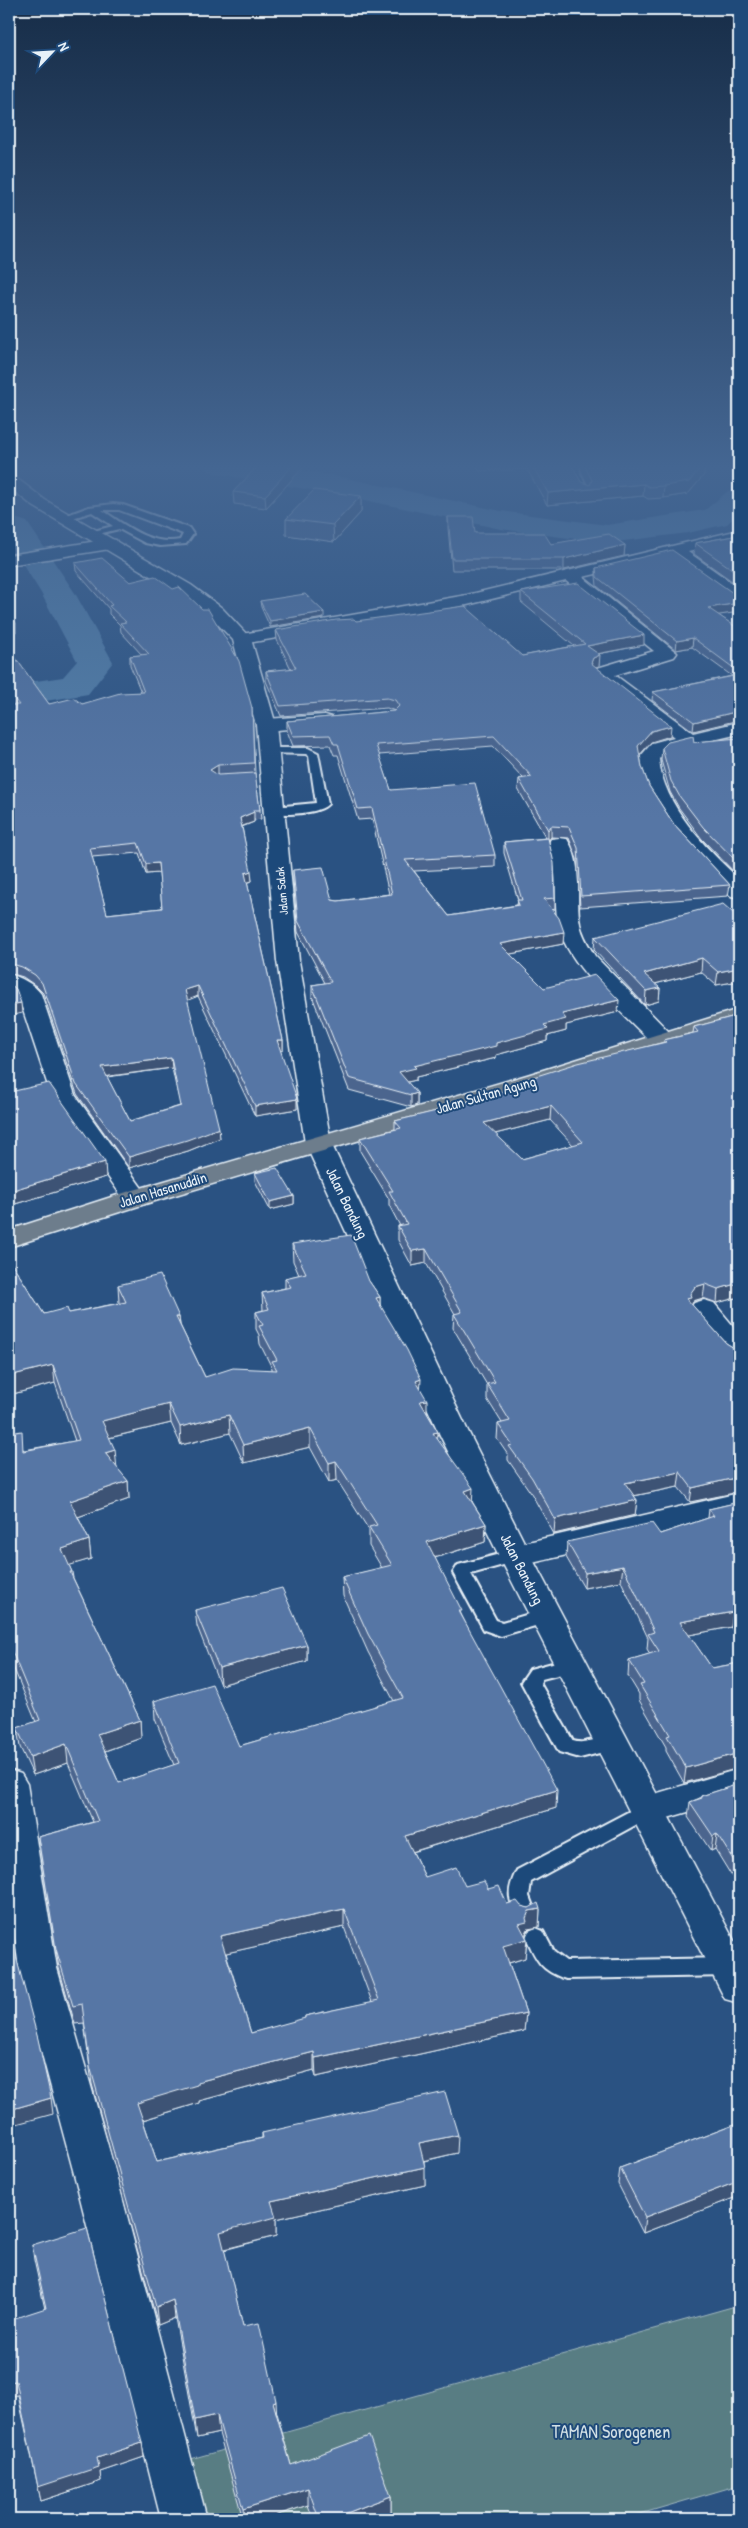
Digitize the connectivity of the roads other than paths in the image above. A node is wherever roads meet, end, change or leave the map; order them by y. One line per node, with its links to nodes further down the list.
1 (176, 583): 6 (street)
2 (540, 583): 6 (street)
3 (579, 583): 10 (street)
4 (721, 583): 5 (street)
5 (739, 596)
6 (242, 639): 8 (street, Jalan Salak)
7 (339, 720): 8 (street)
8 (266, 725): 11 (street, Jalan Salak)
9 (739, 728): 10 (street)
10 (689, 739): 14 (street)
11 (269, 751): 12 (street, Jalan Salak); 12 (lane)
12 (274, 810): 18 (street, Jalan Salak)
13 (558, 844): 17 (street)
14 (739, 891)
15 (9, 981): 19 (street)
16 (739, 1016): 17 (main road, Jalan Sultan Agung)
17 (663, 1040): 18 (main road, Jalan Sultan Agung)
18 (318, 1143): 19 (main road, Jalan Hasanuddin); 24 (street, Jalan Bandung)
19 (136, 1198): 20 (main road, Jalan Hasanuddin)
20 (9, 1239)
21 (704, 1309): 22 (street)
22 (739, 1351)
23 (739, 1504): 24 (street)
24 (516, 1556): 25 (street, Jalan Bandung); 25 (lane)
25 (546, 1616): 26 (street, Jalan Bandung)
26 (571, 1665): 27 (street, Jalan Bandung); 27 (lane)
27 (612, 1743): 30 (street, Jalan Bandung)
28 (739, 1783): 30 (street)
29 (9, 1784): 34 (street)
30 (647, 1810): 31 (lane); 33 (street, Jalan Bandung)
31 (527, 1917)
32 (536, 1937): 33 (lane)
33 (734, 1977)
34 (184, 2519)

